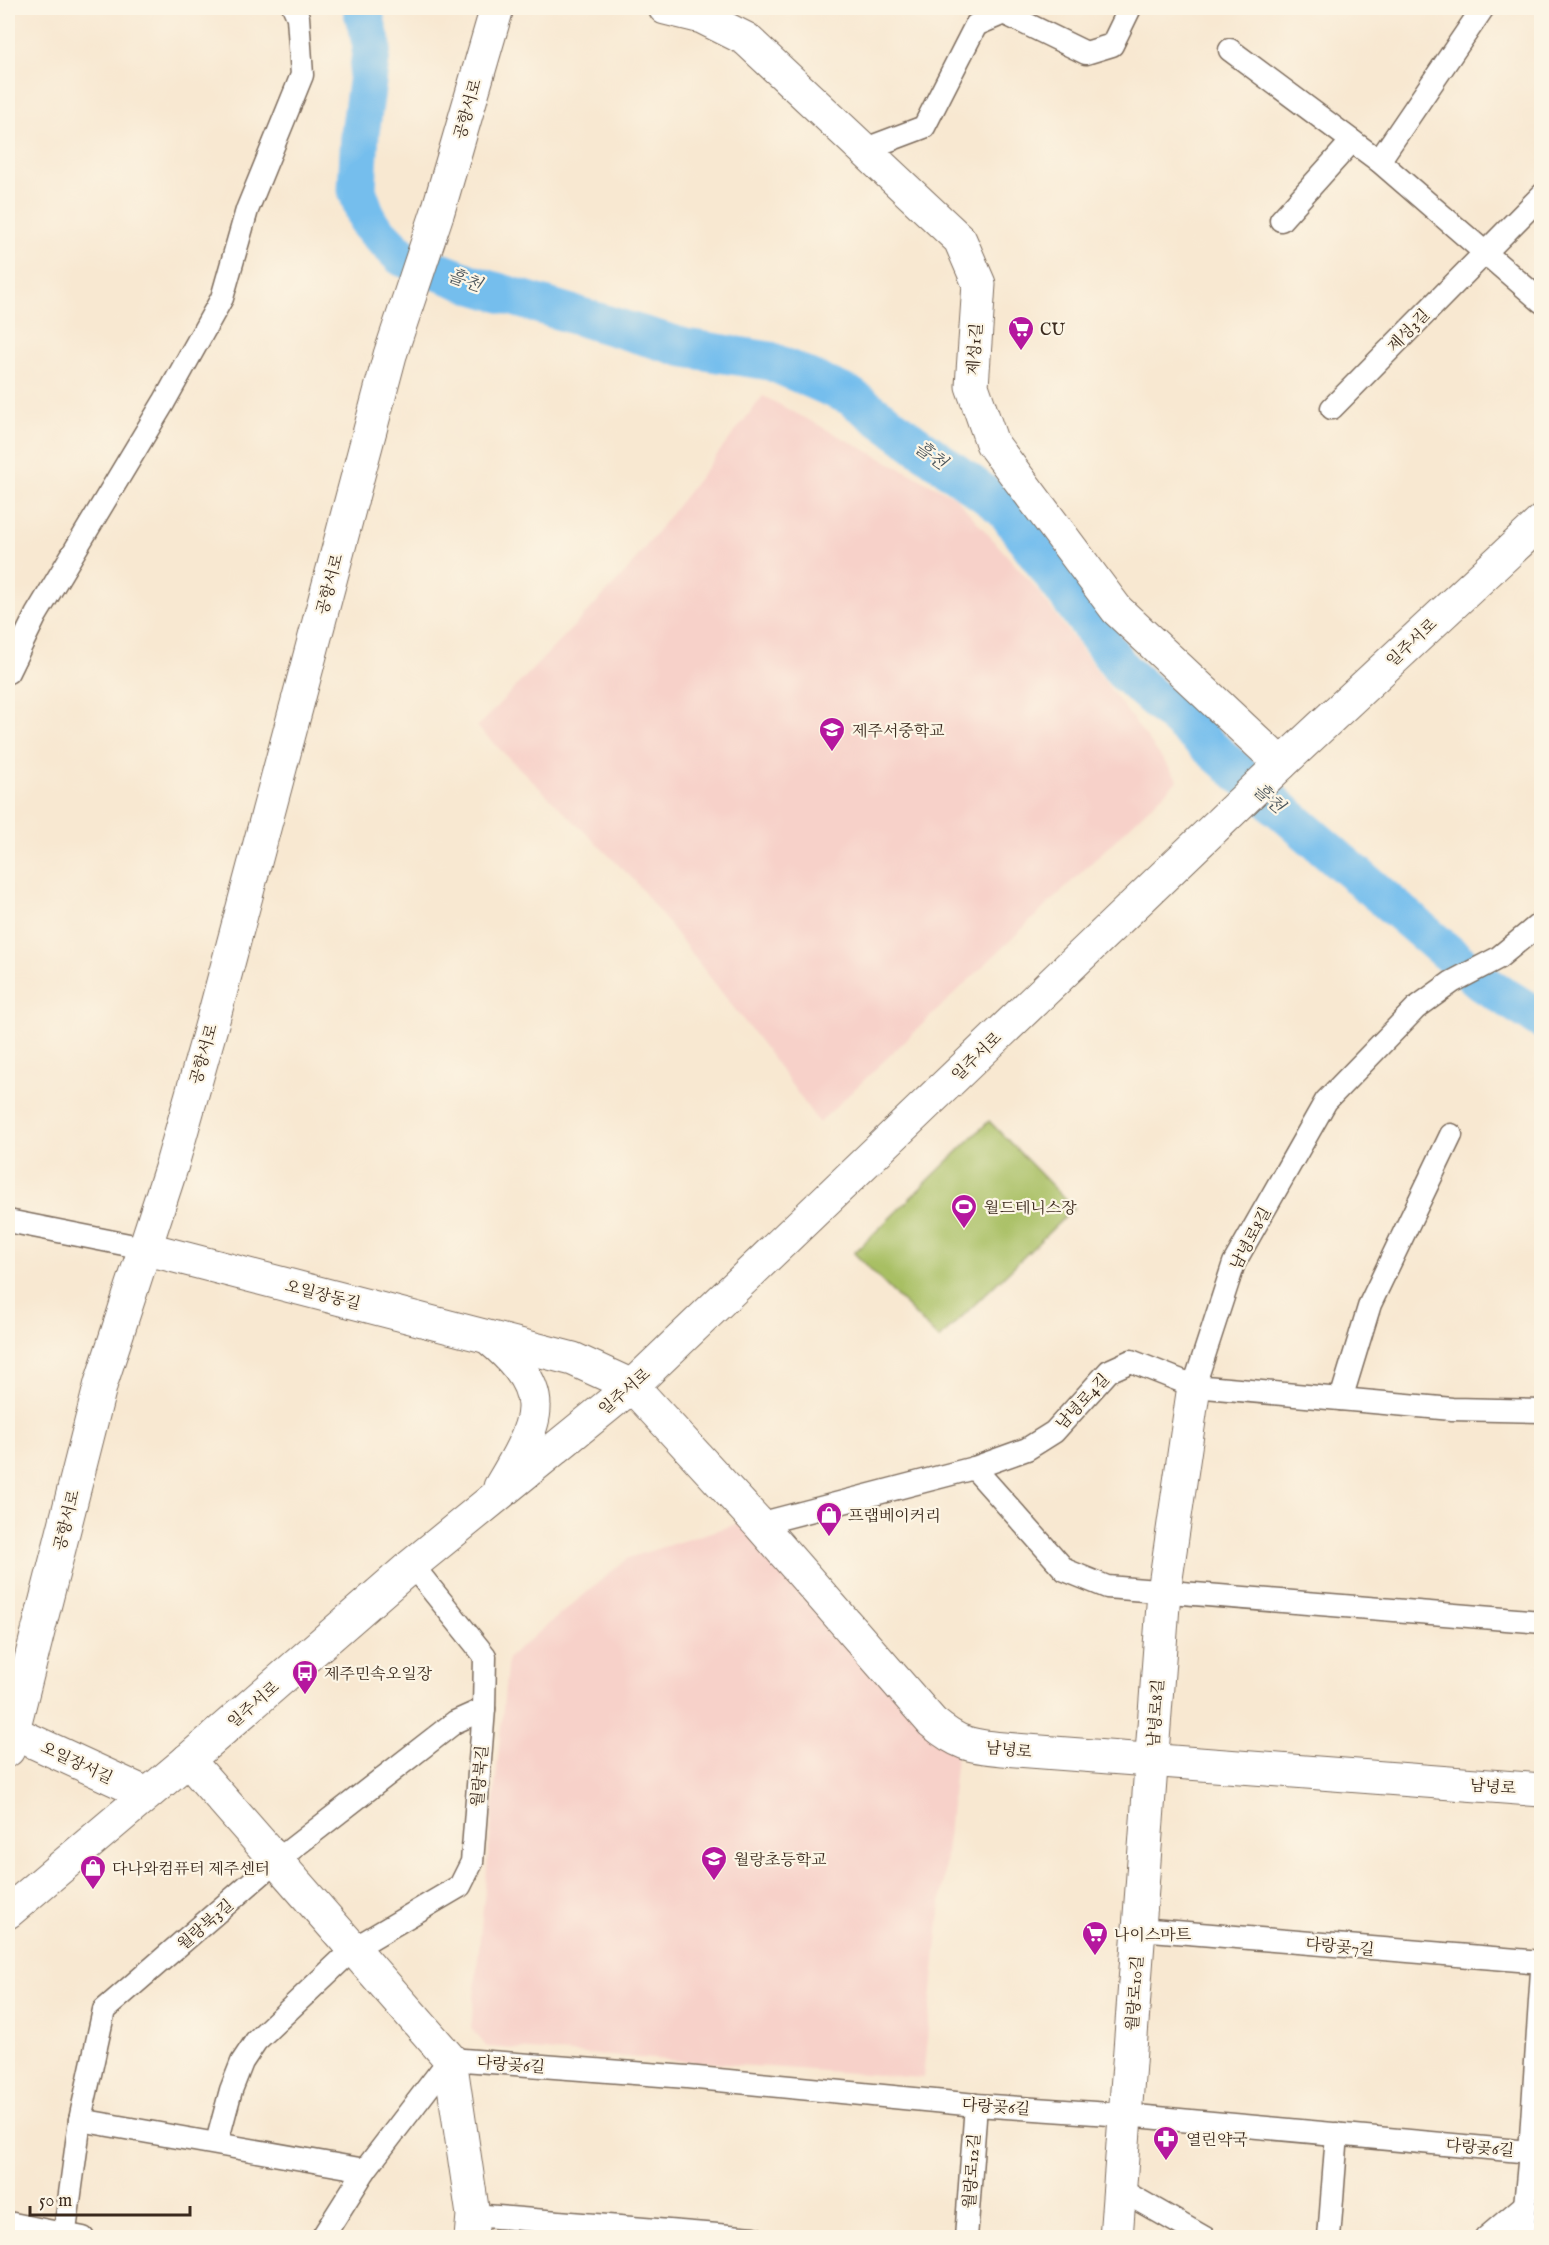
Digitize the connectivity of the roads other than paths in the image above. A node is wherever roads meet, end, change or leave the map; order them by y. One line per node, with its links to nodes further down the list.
1 (294, 8): 16 (street)
2 (497, 8): 21 (street, 공항서로)
3 (665, 8): 8 (street, 제성1길)
4 (1130, 8): 8 (street)
5 (1483, 8): 9 (street)
6 (1230, 50): 7 (street)
7 (1352, 141): 9 (street); 11 (street)
8 (863, 150): 17 (street, 제성1길)
9 (1379, 161): 12 (street)
10 (1542, 195): 12 (street, 제성3길)
11 (1281, 220)
12 (1485, 252): 13 (street); 14 (street, 제성3길)
13 (1542, 302)
14 (1332, 408)
15 (1542, 521): 17 (street, 일주서로)
16 (8, 672)
17 (1281, 764): 23 (street, 일주서로)
18 (1542, 922): 24 (street, 남녕로8길)
19 (1451, 1135): 25 (street)
20 (8, 1221): 21 (street, 오일장동길)
21 (144, 1248): 22 (street, 오일장동길); 34 (street, 공항서로)
22 (487, 1337): 23 (street, 오일장동길); 28 (street)
23 (632, 1386): 28 (street, 일주서로); 29 (street, 남녕로)
24 (1194, 1386): 25 (street, 남녕로4길); 27 (street, 남녕로4길); 31 (street, 남녕로8길)
25 (1341, 1399): 26 (street, 남녕로4길)
26 (1542, 1412)
27 (974, 1468): 29 (street, 남녕로4길); 31 (street)
28 (492, 1501): 30 (street, 일주서로)
29 (759, 1524): 36 (street, 남녕로)
30 (412, 1565): 33 (street, 월랑북길); 35 (street, 일주서로)
31 (1164, 1592): 32 (street); 36 (street, 남녕로8길)
32 (1542, 1622)
33 (484, 1709): 39 (street, 월랑북3길); 42 (street, 월랑북길)
34 (9, 1737): 38 (street, 오일장서길)
35 (188, 1761): 38 (street, 일주서로); 39 (street)
36 (1152, 1762): 37 (street, 남녕로); 41 (street, 월랑로10길)
37 (1542, 1790)
38 (147, 1794): 40 (street, 일주서로)
39 (275, 1862): 42 (street); 48 (street, 월랑북3길)
40 (8, 1912)
41 (1139, 1929): 43 (street, 다랑곶7길); 47 (street, 월랑로10길)
42 (353, 1949): 45 (street); 50 (street, 월랑북길)
43 (1542, 1962)
44 (1542, 1971): 51 (street)
45 (450, 2059): 46 (street, 다랑곶6길); 52 (street); 56 (street)
46 (976, 2105): 47 (street, 다랑곶6길); 61 (street, 월랑로12길)
47 (1125, 2115): 49 (street, 다랑곶6길); 53 (street, 월랑로10길)
48 (80, 2120): 50 (street); 58 (street, 월랑북3길)
49 (1337, 2134): 51 (street, 다랑곶6길); 64 (street)
50 (217, 2142): 52 (street)
51 (1536, 2152): 54 (street)
52 (365, 2170): 59 (street)
53 (1119, 2189): 62 (street, 월랑로10길); 63 (street)
54 (1525, 2205): 65 (street); 66 (street)
55 (8, 2223): 58 (street, 월랑북3길)
56 (472, 2226): 57 (street)
57 (707, 2235): 60 (street)
58 (70, 2237)
59 (322, 2238)
60 (754, 2238)
61 (966, 2238)
62 (1116, 2238)
63 (1205, 2238)
64 (1329, 2238)
65 (1486, 2238)
66 (1522, 2238)

